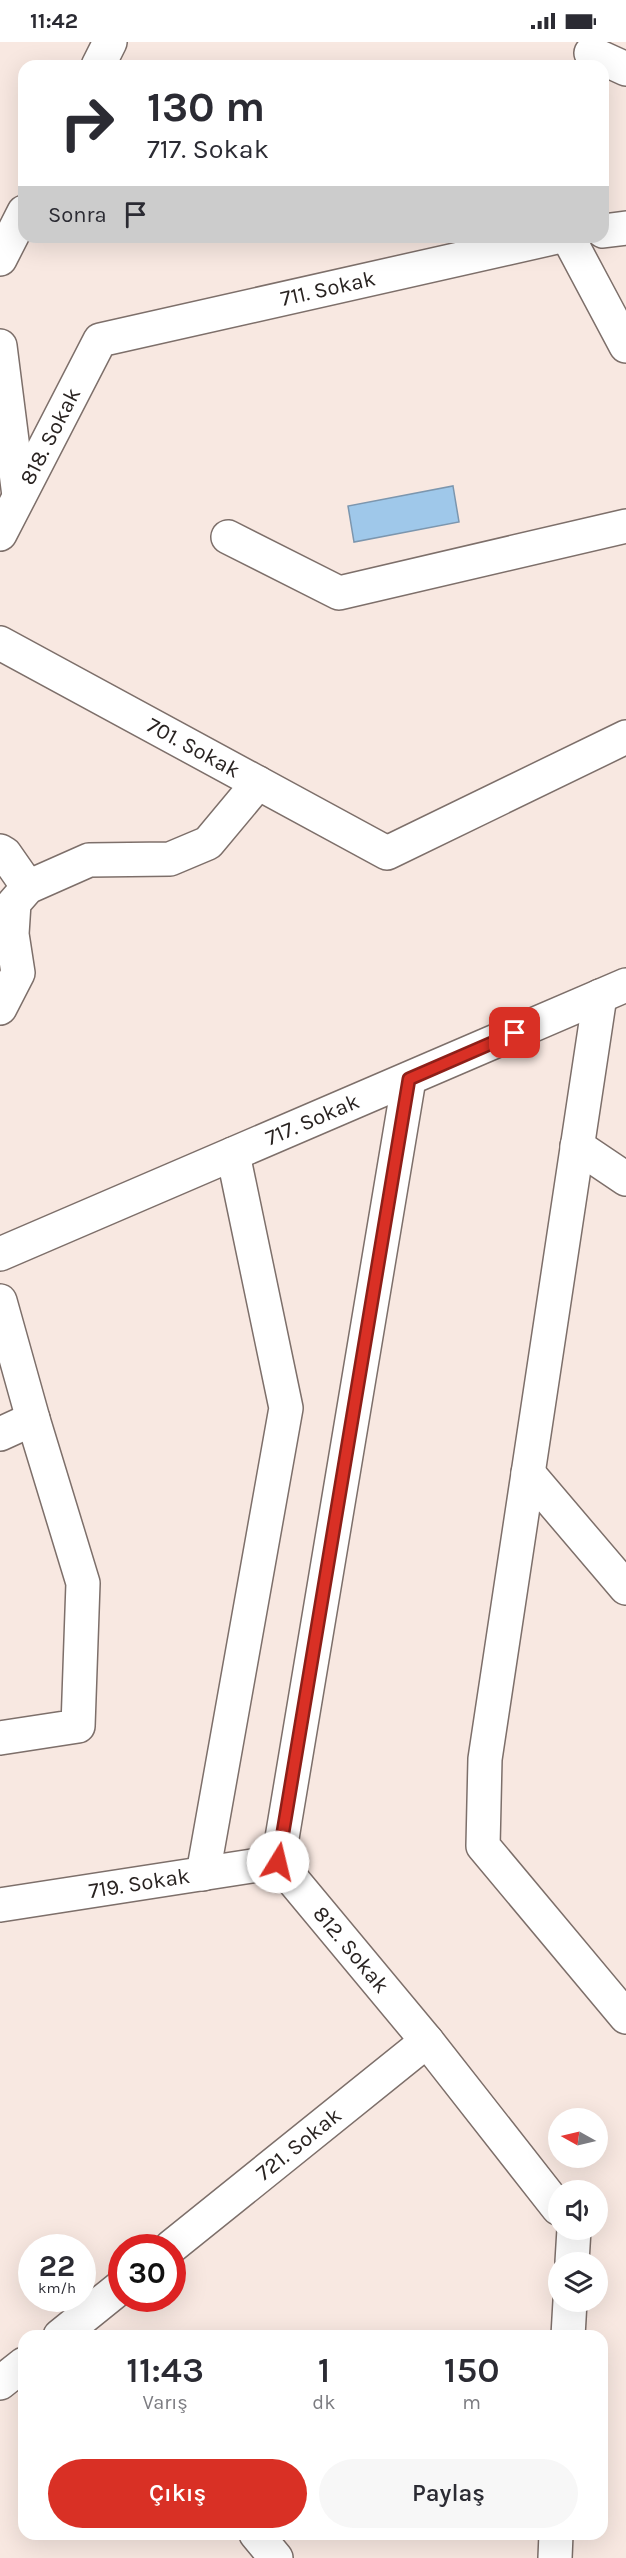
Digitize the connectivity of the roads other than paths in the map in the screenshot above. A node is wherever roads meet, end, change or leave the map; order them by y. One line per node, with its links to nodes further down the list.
1 (110, 42): 3 (street)
2 (591, 54): 4 (street)
3 (101, 60)
4 (605, 60)
5 (609, 62): 6 (street)
6 (626, 69)
7 (18, 224): 12 (street)
8 (626, 228): 9 (street)
9 (609, 230)
10 (529, 243): 13 (street, 711. Sokak)
11 (571, 243): 15 (street)
12 (0, 259)
13 (100, 340): 16 (street, 818. Sokak)
14 (0, 346): 16 (street)
15 (626, 346)
16 (19, 496): 18 (street, 818. Sokak)
17 (626, 526): 19 (street)
18 (0, 534)
19 (228, 537)
20 (0, 643): 22 (street, 701. Sokak)
21 (626, 737): 22 (street, 701. Sokak)
22 (258, 783): 24 (street)
23 (0, 851): 24 (street)
24 (27, 887): 26 (street)
25 (613, 991): 27 (street, 717. Sokak); 28 (street)
26 (0, 1008)
27 (409, 1079): 29 (street, 717. Sokak); 38 (street)
28 (577, 1146): 30 (street); 35 (street)
29 (233, 1154): 31 (street, 717. Sokak); 39 (street)
30 (626, 1179)
31 (0, 1254)
32 (0, 1301): 33 (street)
33 (33, 1419): 34 (street); 37 (street)
34 (0, 1434)
35 (528, 1473): 36 (street); 41 (street)
36 (626, 1588)
37 (0, 1738)
38 (278, 1862): 39 (street, 719. Sokak); 42 (street, 812. Sokak)
39 (203, 1874): 40 (street, 719. Sokak)
40 (0, 1905)
41 (626, 2017)
42 (427, 2041): 43 (street, 812. Sokak); 44 (street, 721. Sokak)
43 (548, 2195)
44 (186, 2235)
45 (108, 2301): 47 (street)
46 (569, 2312): 48 (street)
47 (81, 2329)
48 (568, 2330)
49 (18, 2369): 50 (street)
50 (0, 2383)
51 (261, 2540): 53 (street)
52 (556, 2540): 54 (street)
53 (276, 2558)
54 (555, 2558)

